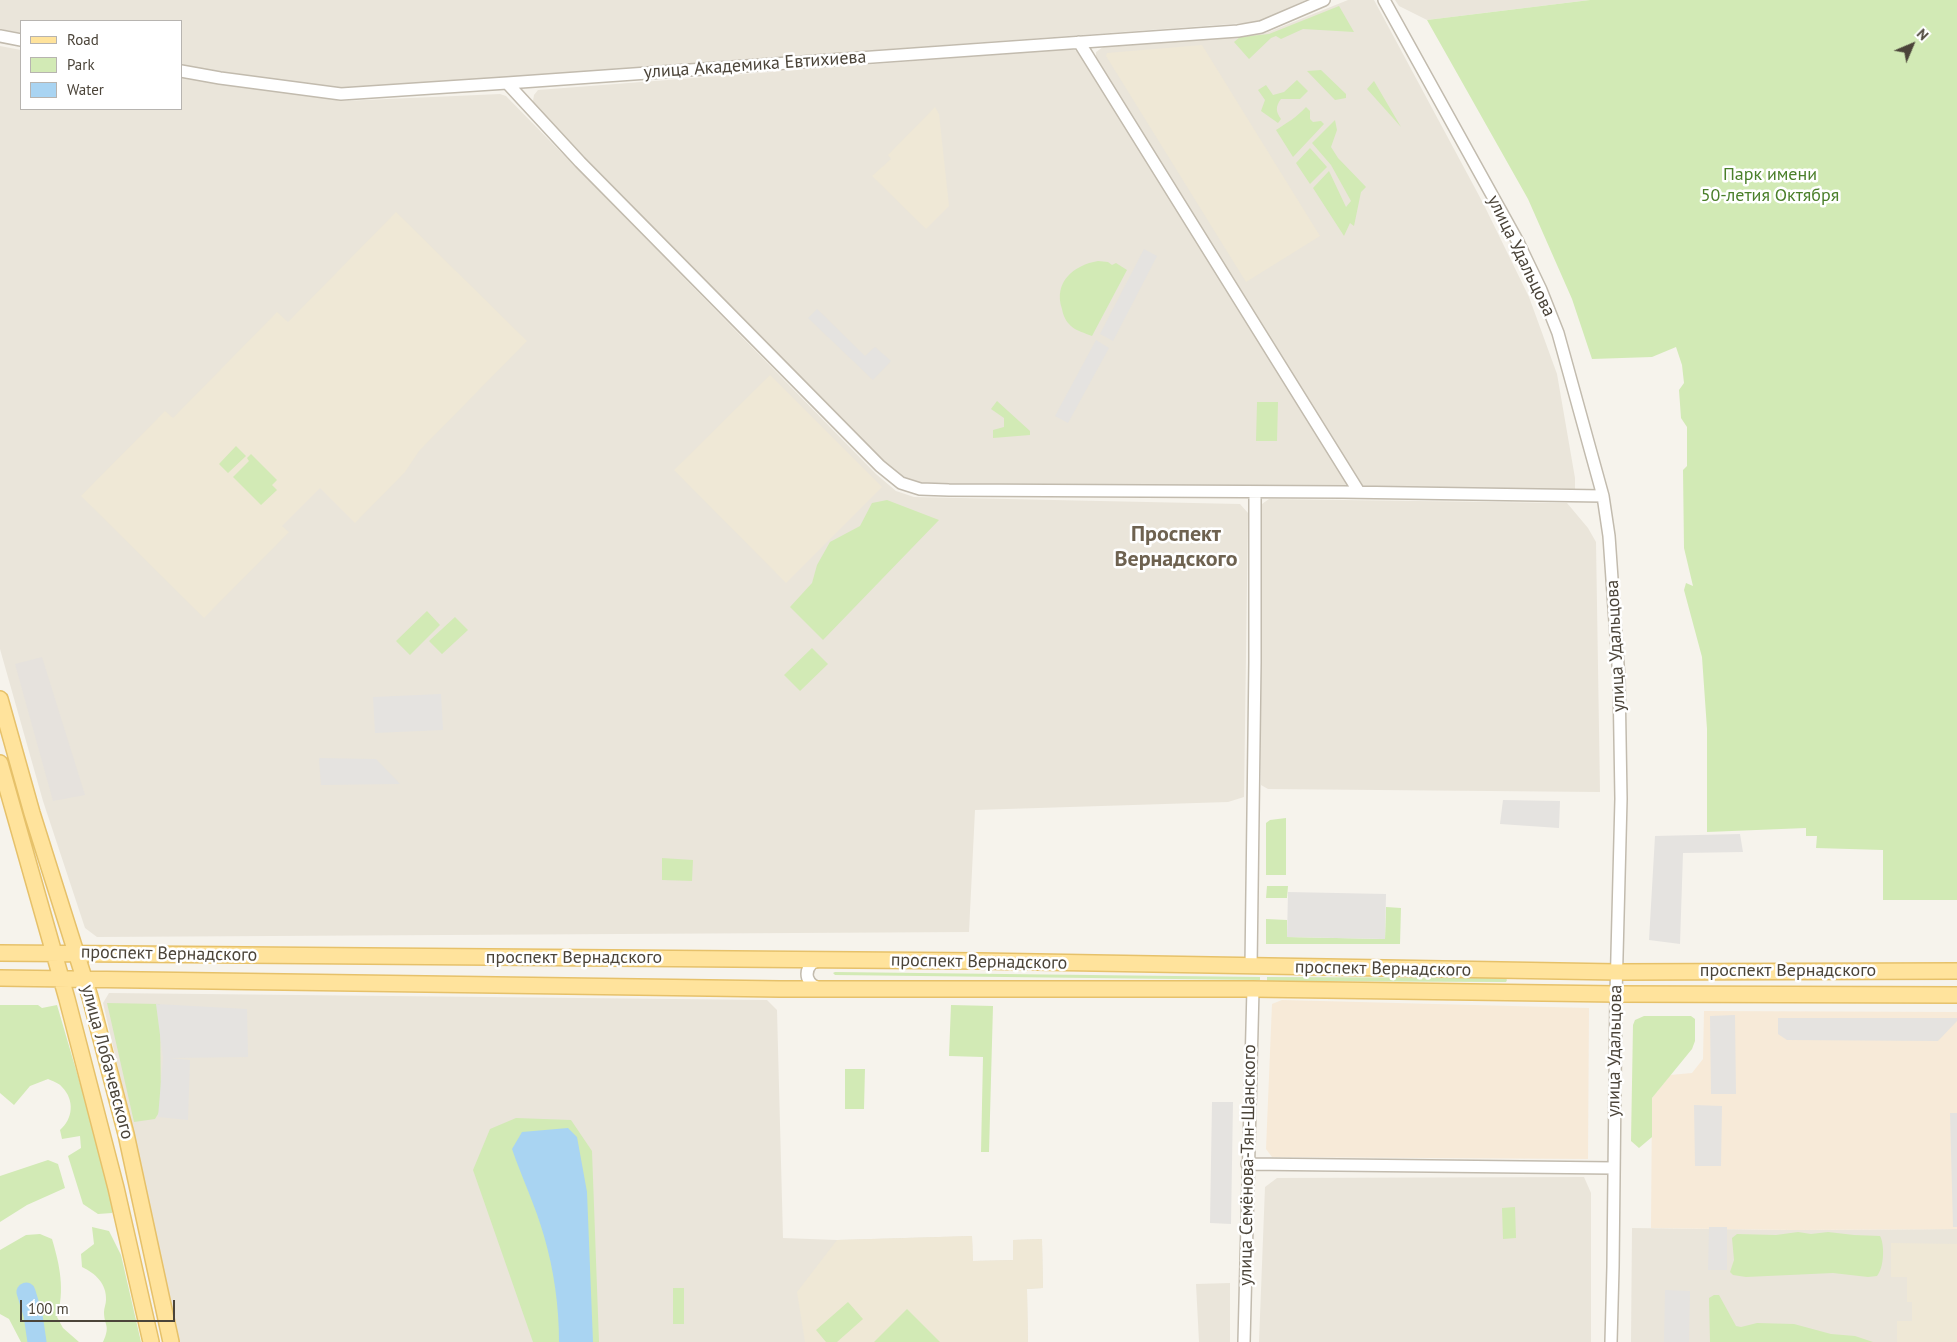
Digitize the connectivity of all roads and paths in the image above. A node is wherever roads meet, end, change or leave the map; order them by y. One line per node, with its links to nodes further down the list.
1 (1324, 0): 5 (street, улица Академика Евтихиева)
2 (1384, 0): 10 (street, улица Удальцова)
3 (0, 36): 4 (street)
4 (20, 40)
5 (1079, 42): 7 (street, улица Академика Евтихиева); 9 (street)
6 (182, 71): 7 (street, улица Академика Евтихиева)
7 (507, 83): 8 (street)
8 (1255, 492): 9 (street); 17 (street)
9 (1359, 492): 10 (street)
10 (1603, 496): 19 (street, улица Удальцова)
11 (0, 700): 15 (main road, улица Лобачевского)
12 (0, 764): 14 (main road, улица Лобачевского)
13 (0, 953): 14 (main road, проспект Вернадского)
14 (52, 953): 15 (main road, проспект Вернадского); 22 (main road, улица Лобачевского)
15 (77, 953): 16 (main road, проспект Вернадского); 21 (main road, улица Лобачевского)
16 (821, 960): 17 (main road, проспект Вернадского); 23 (street)
17 (1251, 967): 19 (main road, проспект Вернадского)
18 (1957, 971): 19 (main road, проспект Вернадского)
19 (1617, 972): 25 (street, улица Удальцова)
20 (0, 978): 22 (main road, проспект Вернадского)
21 (85, 979): 22 (main road, проспект Вернадского); 23 (main road, проспект Вернадского); 30 (main road, улица Лобачевского)
22 (60, 980): 29 (main road, улица Лобачевского)
23 (820, 988): 24 (main road, проспект Вернадского)
24 (1253, 989): 25 (main road, проспект Вернадского); 27 (street, улица Семёнова-Тян-Шанского)
25 (1616, 994): 26 (main road, проспект Вернадского); 28 (street, улица Удальцова)
26 (1957, 995)
27 (1247, 1164): 28 (street); 31 (street, улица Семёнова-Тян-Шанского)
28 (1613, 1168): 32 (street, улица Удальцова)
29 (151, 1342)
30 (171, 1342)
31 (1244, 1342)
32 (1611, 1342)

